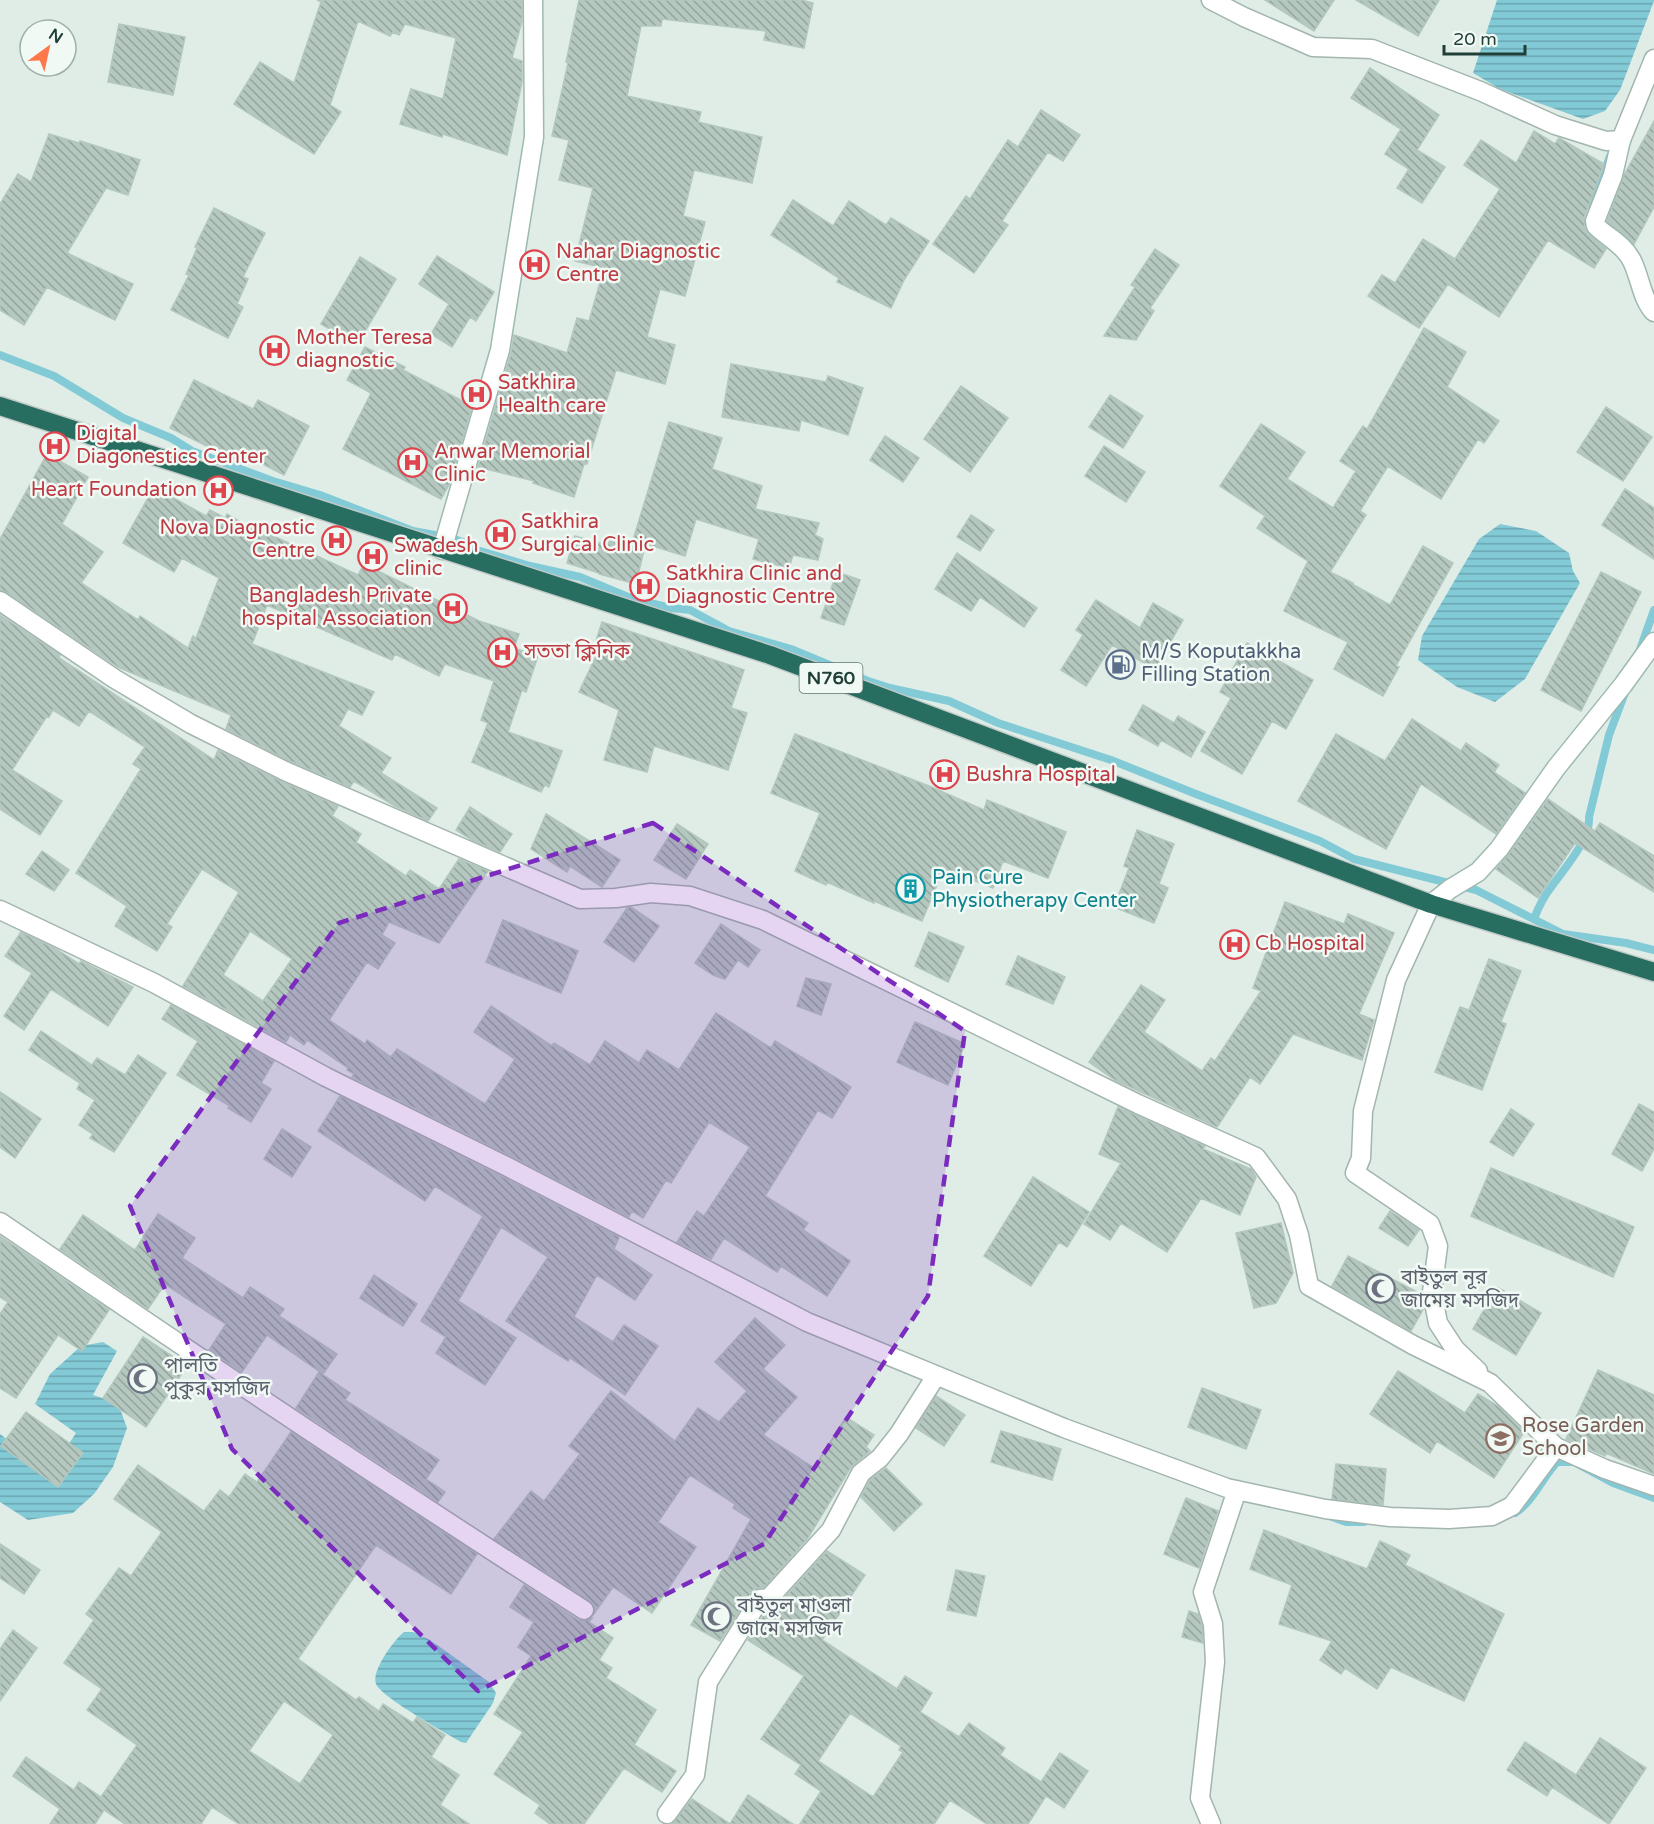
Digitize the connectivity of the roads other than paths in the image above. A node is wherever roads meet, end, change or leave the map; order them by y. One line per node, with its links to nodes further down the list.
1 (534, 0): 7 (street)
2 (1211, 0): 4 (street)
3 (1654, 59): 4 (street)
4 (1621, 140): 5 (street)
5 (1654, 312)
6 (0, 406): 7 (highway, N760)
7 (442, 550): 10 (highway, N760)
8 (0, 601): 15 (street)
9 (1654, 642): 10 (street)
10 (1431, 904): 12 (highway, N760); 15 (street)
11 (0, 910): 14 (street)
12 (1654, 972)
13 (0, 1222): 19 (street)
14 (936, 1376): 18 (street); 20 (street)
15 (1490, 1383): 16 (street)
16 (1556, 1447): 17 (street); 18 (street)
17 (1654, 1486)
18 (1237, 1491): 21 (street)
19 (584, 1610)
20 (667, 1814)
21 (1211, 1824)

